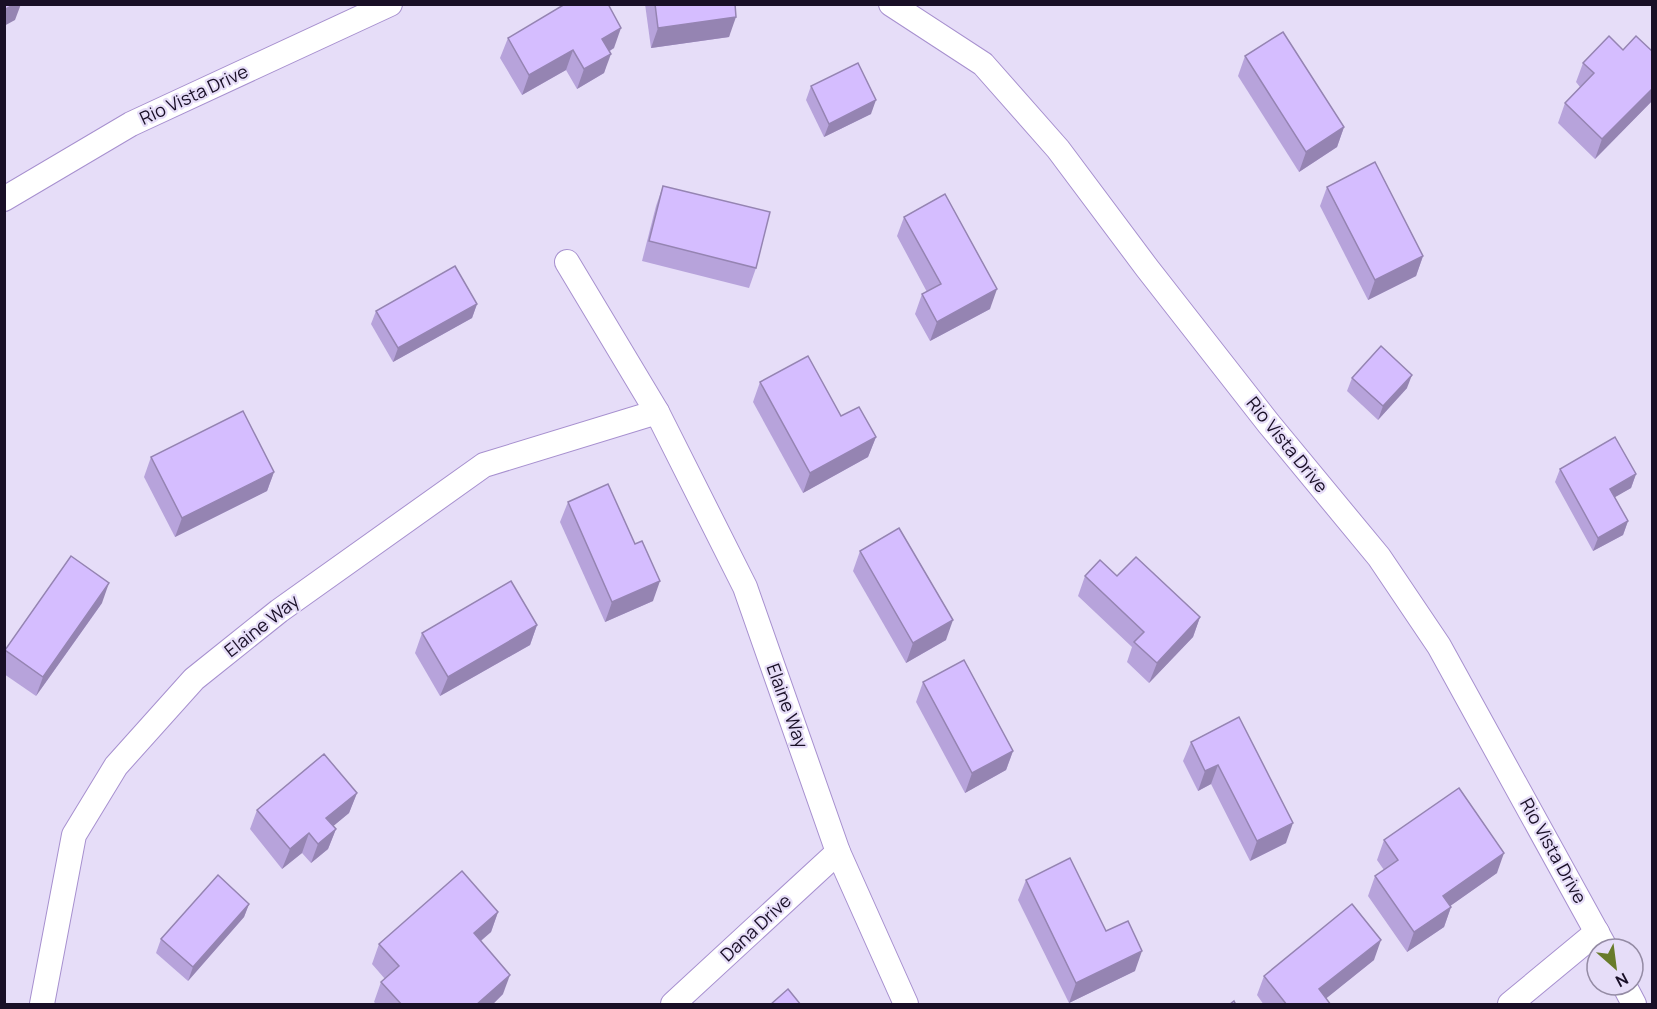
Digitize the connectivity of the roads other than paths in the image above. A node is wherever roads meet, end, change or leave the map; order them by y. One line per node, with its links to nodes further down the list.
1 (390, 4): 3 (street, Rio Vista Drive)
2 (891, 4): 7 (street, Rio Vista Drive)
3 (4, 199)
4 (567, 262): 5 (street, Elaine Way)
5 (657, 412): 6 (street, Elaine Way); 9 (street, Elaine Way)
6 (838, 852): 10 (street, Dana Drive); 11 (street, Elaine Way)
7 (1600, 937)
8 (1585, 952): 12 (street)
9 (42, 1005)
10 (673, 1005)
11 (906, 1005)
12 (1510, 1005)

